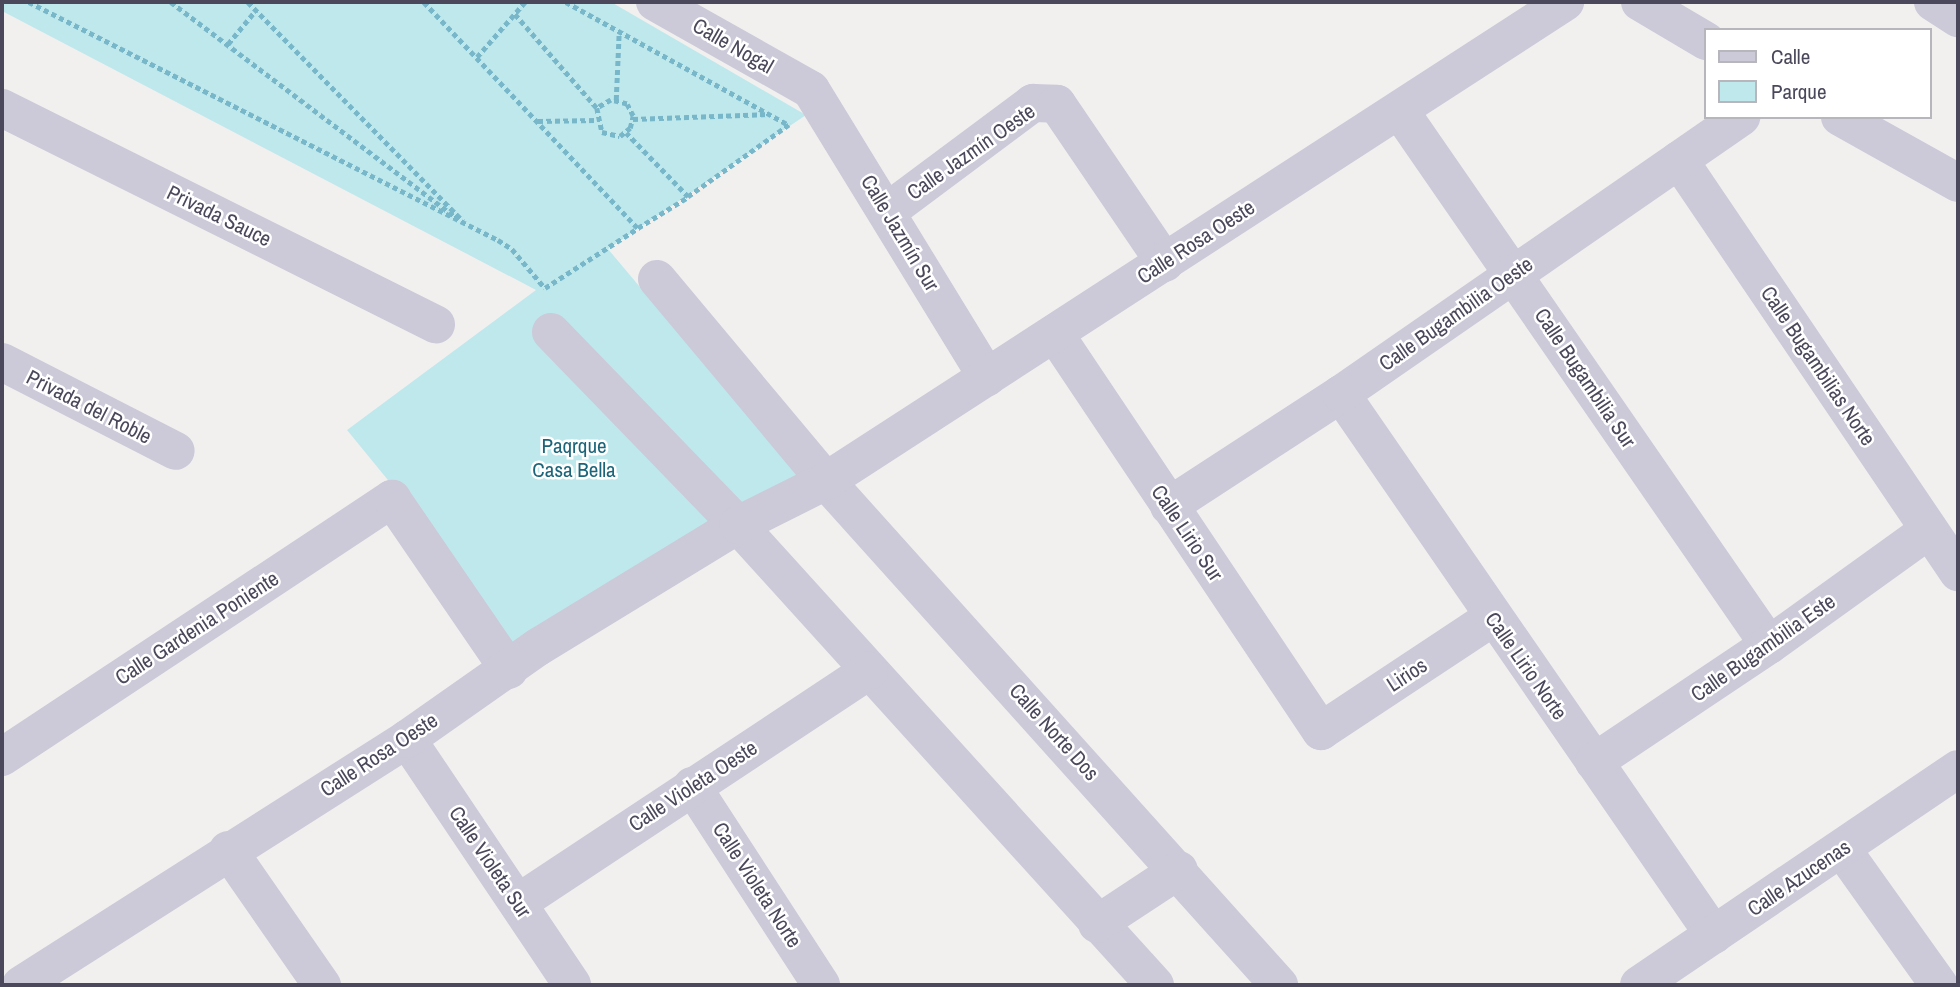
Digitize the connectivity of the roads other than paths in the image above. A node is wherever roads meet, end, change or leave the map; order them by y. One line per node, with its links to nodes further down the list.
1 (655, 2): 7 (street, Calle Nogal)
2 (1565, 2): 9 (street, Calle Rosa Oeste)
3 (1640, 2): 6 (street)
4 (1933, 2): 5 (street)
5 (1958, 18)
6 (1704, 40)
7 (811, 90): 14 (street, Calle Jazmín Sur)
8 (2, 108): 18 (street, Privada Sauce)
9 (1401, 111): 15 (street, Calle Rosa Oeste); 16 (street, Calle Bugambilia Sur)
10 (1738, 119): 12 (street, Calle Bugambilia Oeste)
11 (1844, 119): 13 (street)
12 (1679, 160): 16 (street, Calle Bugambilia Oeste); 28 (street, Calle Bugambilias Norte)
13 (1958, 183)
14 (888, 211): 15 (street, Calle Jazmín Oeste); 22 (street, Calle Jazmín Sur)
15 (1165, 263): 20 (street, Calle Rosa Oeste)
16 (1514, 274): 23 (street, Calle Bugambilia Oeste); 31 (street, Calle Bugambilia Sur)
17 (657, 279): 25 (street, Calle Norte Dos)
18 (436, 324)
19 (551, 332): 27 (street)
20 (1055, 334): 22 (street, Calle Rosa Oeste); 26 (street, Calle Lirio Sur)
21 (2, 362): 24 (street, Privada del Roble)
22 (988, 377): 25 (street, Calle Rosa Oeste)
23 (1341, 394): 26 (street, Calle Bugambilia Oeste); 30 (street, Calle Lirio Norte)
24 (176, 451)
25 (826, 481): 27 (street, Calle Rosa Oeste); 42 (street, Calle Norte Dos)
26 (1168, 506): 34 (street, Calle Lirio Sur)
27 (738, 525): 32 (street, Calle Rosa Oeste); 33 (street)
28 (1929, 530): 29 (street, Calle Bugambilias Norte); 31 (street, Calle Bugambilia Este)
29 (1958, 572)
30 (1492, 618): 34 (street, Lirios); 37 (street, Calle Lirio Norte)
31 (1769, 645): 37 (street, Calle Bugambilia Este)
32 (509, 670): 35 (street, Calle Rosa Oeste); 36 (street, Calle Gardenia Poniente)
33 (869, 671): 39 (street, Calle Violeta Oeste); 44 (street)
34 (1321, 731)
35 (407, 739): 41 (street, Calle Rosa Oeste); 43 (street, Calle Violeta Sur)
36 (2, 757)
37 (1594, 762): 45 (street, Calle Lirio Norte)
38 (1958, 769): 40 (street, Calle Azucenas)
39 (692, 786): 43 (street, Calle Violeta Oeste); 50 (street, Calle Violeta Norte)
40 (1842, 849): 45 (street, Calle Azucenas); 53 (street)
41 (228, 850): 47 (street, Calle Rosa Oeste); 48 (street)
42 (1179, 870): 44 (street); 52 (street, Calle Norte Dos)
43 (518, 903): 49 (street, Calle Violeta Sur)
44 (1097, 923): 51 (street)
45 (1714, 935): 46 (street, Calle Azucenas)
46 (1646, 983)
47 (21, 985)
48 (322, 985)
49 (572, 985)
50 (821, 985)
51 (1155, 985)
52 (1279, 985)
53 (1939, 985)

